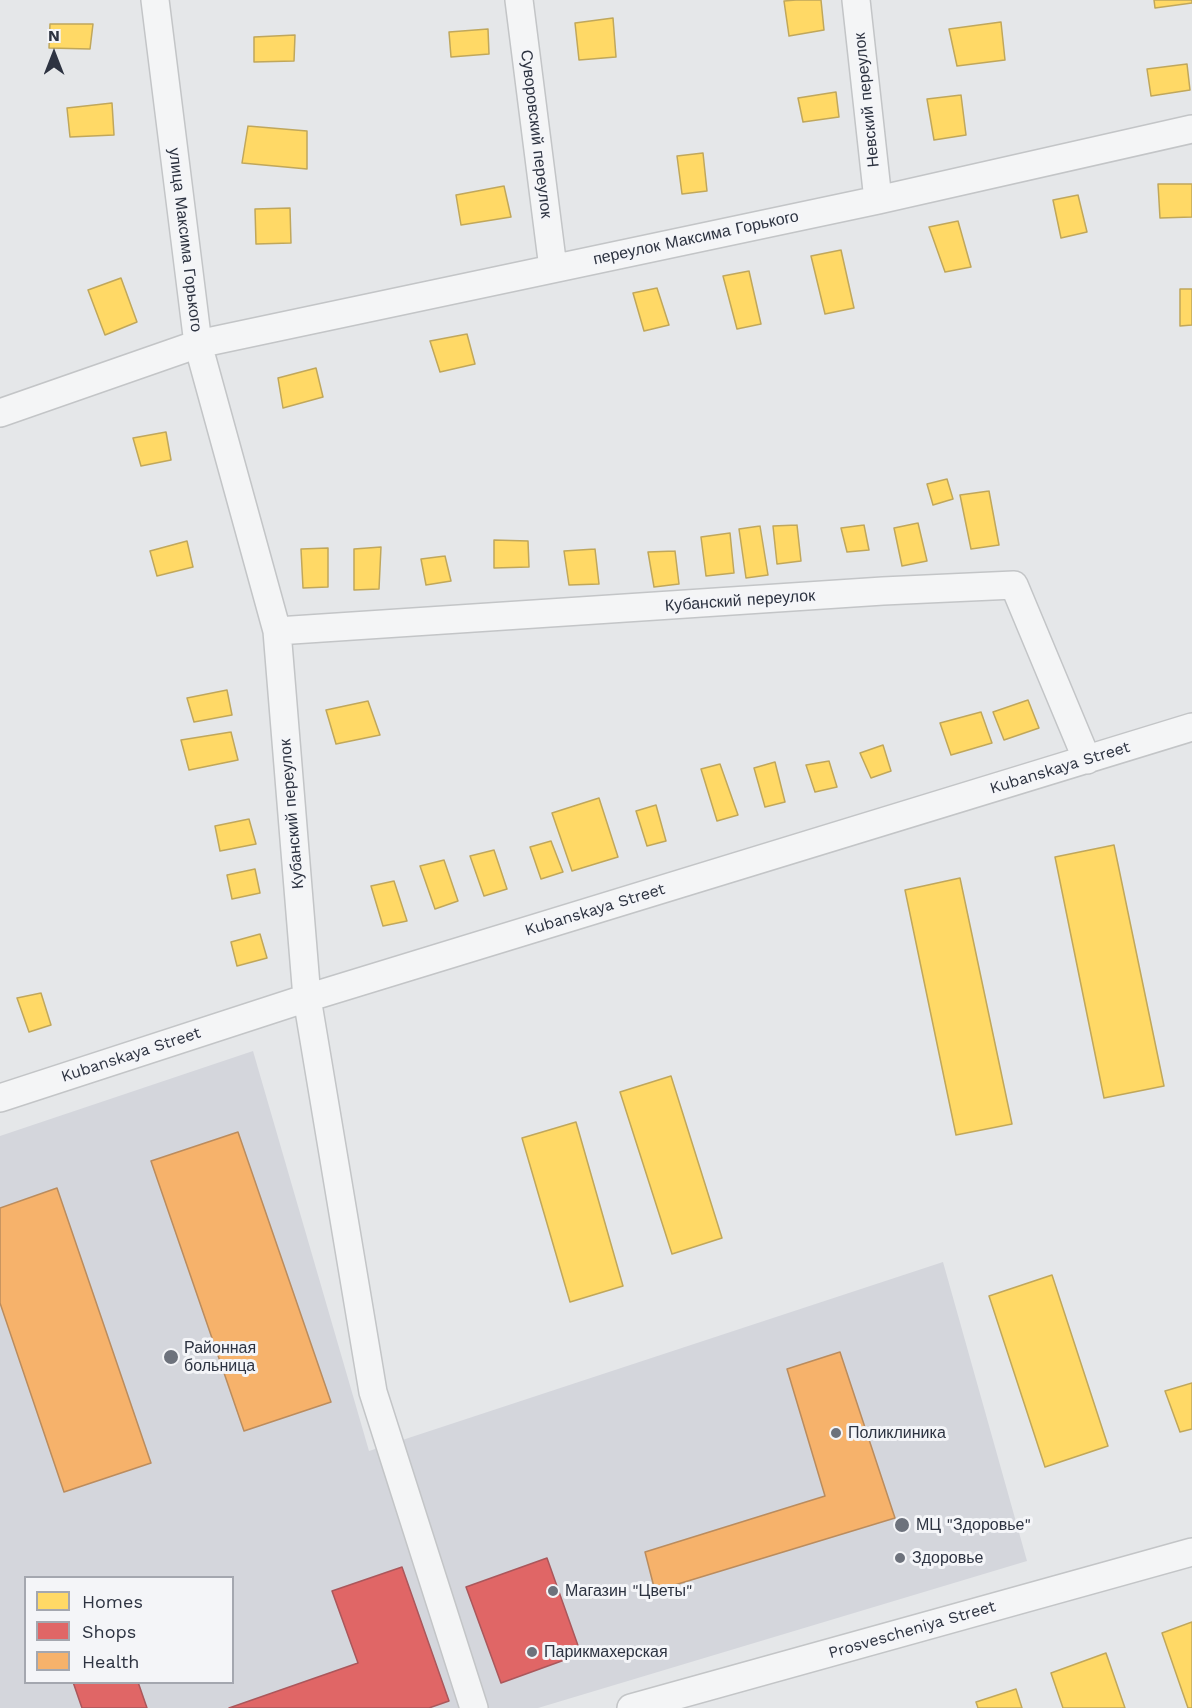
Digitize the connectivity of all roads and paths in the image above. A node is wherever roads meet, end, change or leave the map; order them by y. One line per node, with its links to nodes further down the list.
1 (155, 0): 7 (street, улица Максима Горького)
2 (519, 0): 6 (street, Суворовский переулок)
3 (856, 0): 5 (street, Невский переулок)
4 (1192, 129): 5 (street, переулок Максима Горького)
5 (878, 200): 6 (street, переулок Максима Горького)
6 (552, 268): 7 (street, переулок Максима Горького)
7 (198, 344): 8 (street, улица Максима Горького); 9 (street, Кубанский переулок)
8 (0, 413)
9 (277, 631): 11 (street, Кубанский переулок); 12 (street, Кубанский переулок)
10 (1192, 727): 11 (street, Kubanskaya Street)
11 (1087, 760): 12 (street, Kubanskaya Street)
12 (307, 998): 13 (street, Kubanskaya Street); 15 (street, Кубанский переулок)
13 (0, 1098)
14 (1192, 1552): 16 (street, Prosvescheniya Street)
15 (474, 1708)
16 (631, 1708)

